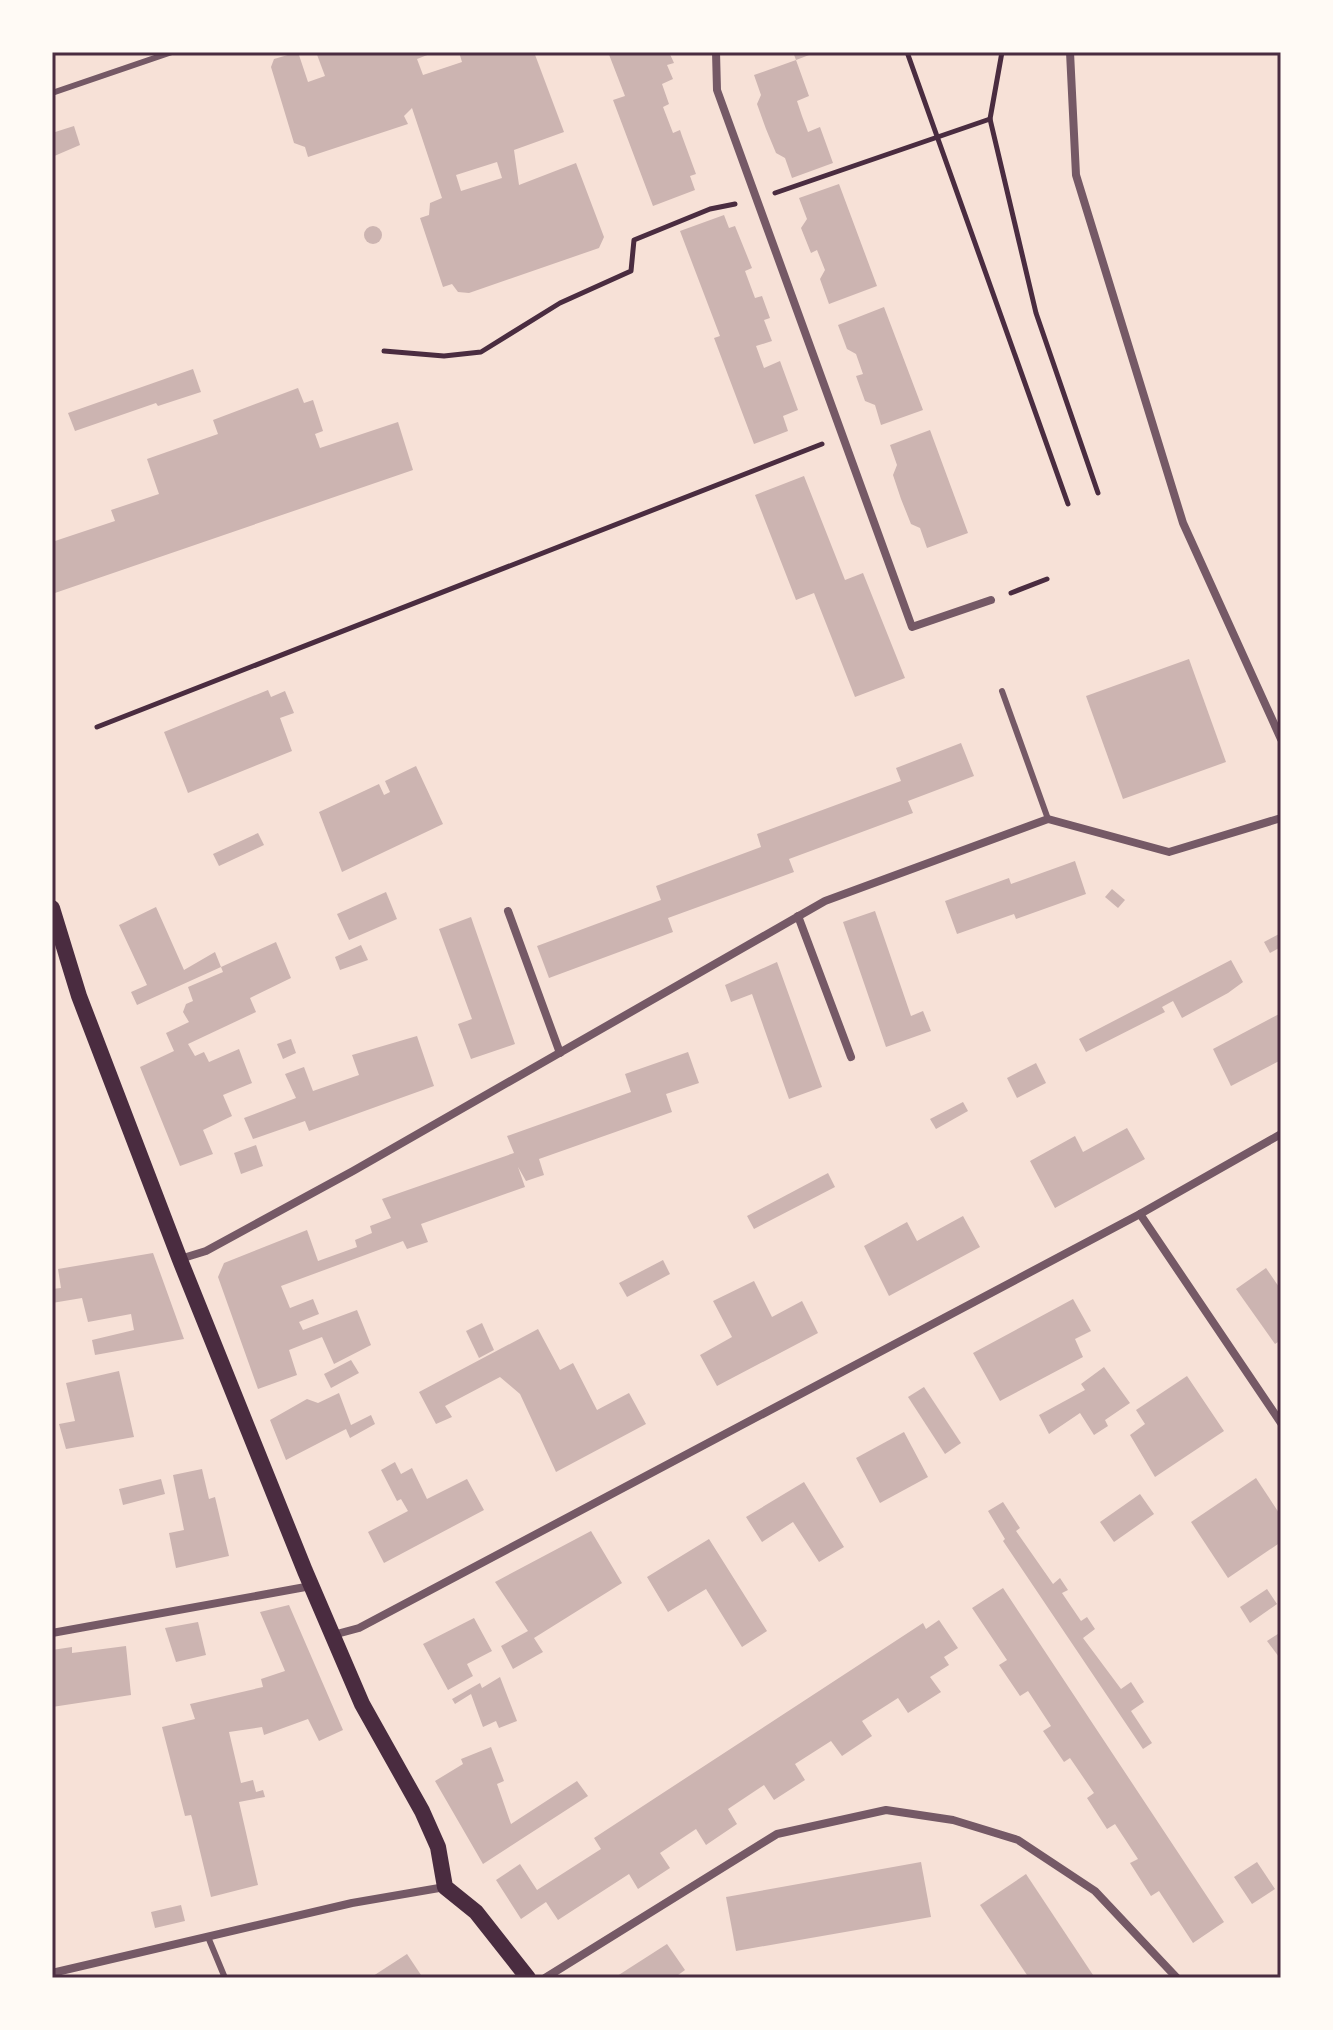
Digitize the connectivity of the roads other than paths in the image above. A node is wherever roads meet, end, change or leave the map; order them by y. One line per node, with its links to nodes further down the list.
1 (172, 52): 4 (lane)
2 (716, 52): 5 (street)
3 (1070, 52): 7 (street)
4 (52, 93)
5 (991, 600)
6 (1002, 691): 9 (lane)
7 (1281, 739)
8 (1281, 818): 9 (street)
9 (1048, 819): 12 (street)
10 (52, 908): 17 (main road)
11 (508, 911): 13 (street)
12 (798, 916): 13 (street); 14 (street)
13 (560, 1053): 17 (street)
14 (851, 1057)
15 (1281, 1134): 16 (street)
16 (1140, 1214): 18 (street); 21 (street)
17 (180, 1260): 19 (main road)
18 (1281, 1423)
19 (311, 1586): 20 (street); 21 (main road)
20 (52, 1633)
21 (332, 1635): 22 (main road)
22 (445, 1887): 23 (street); 26 (main road)
23 (208, 1937): 24 (street); 25 (lane)
24 (52, 1973)
25 (225, 1978)
26 (528, 1978)
27 (545, 1978): 28 (street)
28 (1177, 1978)

